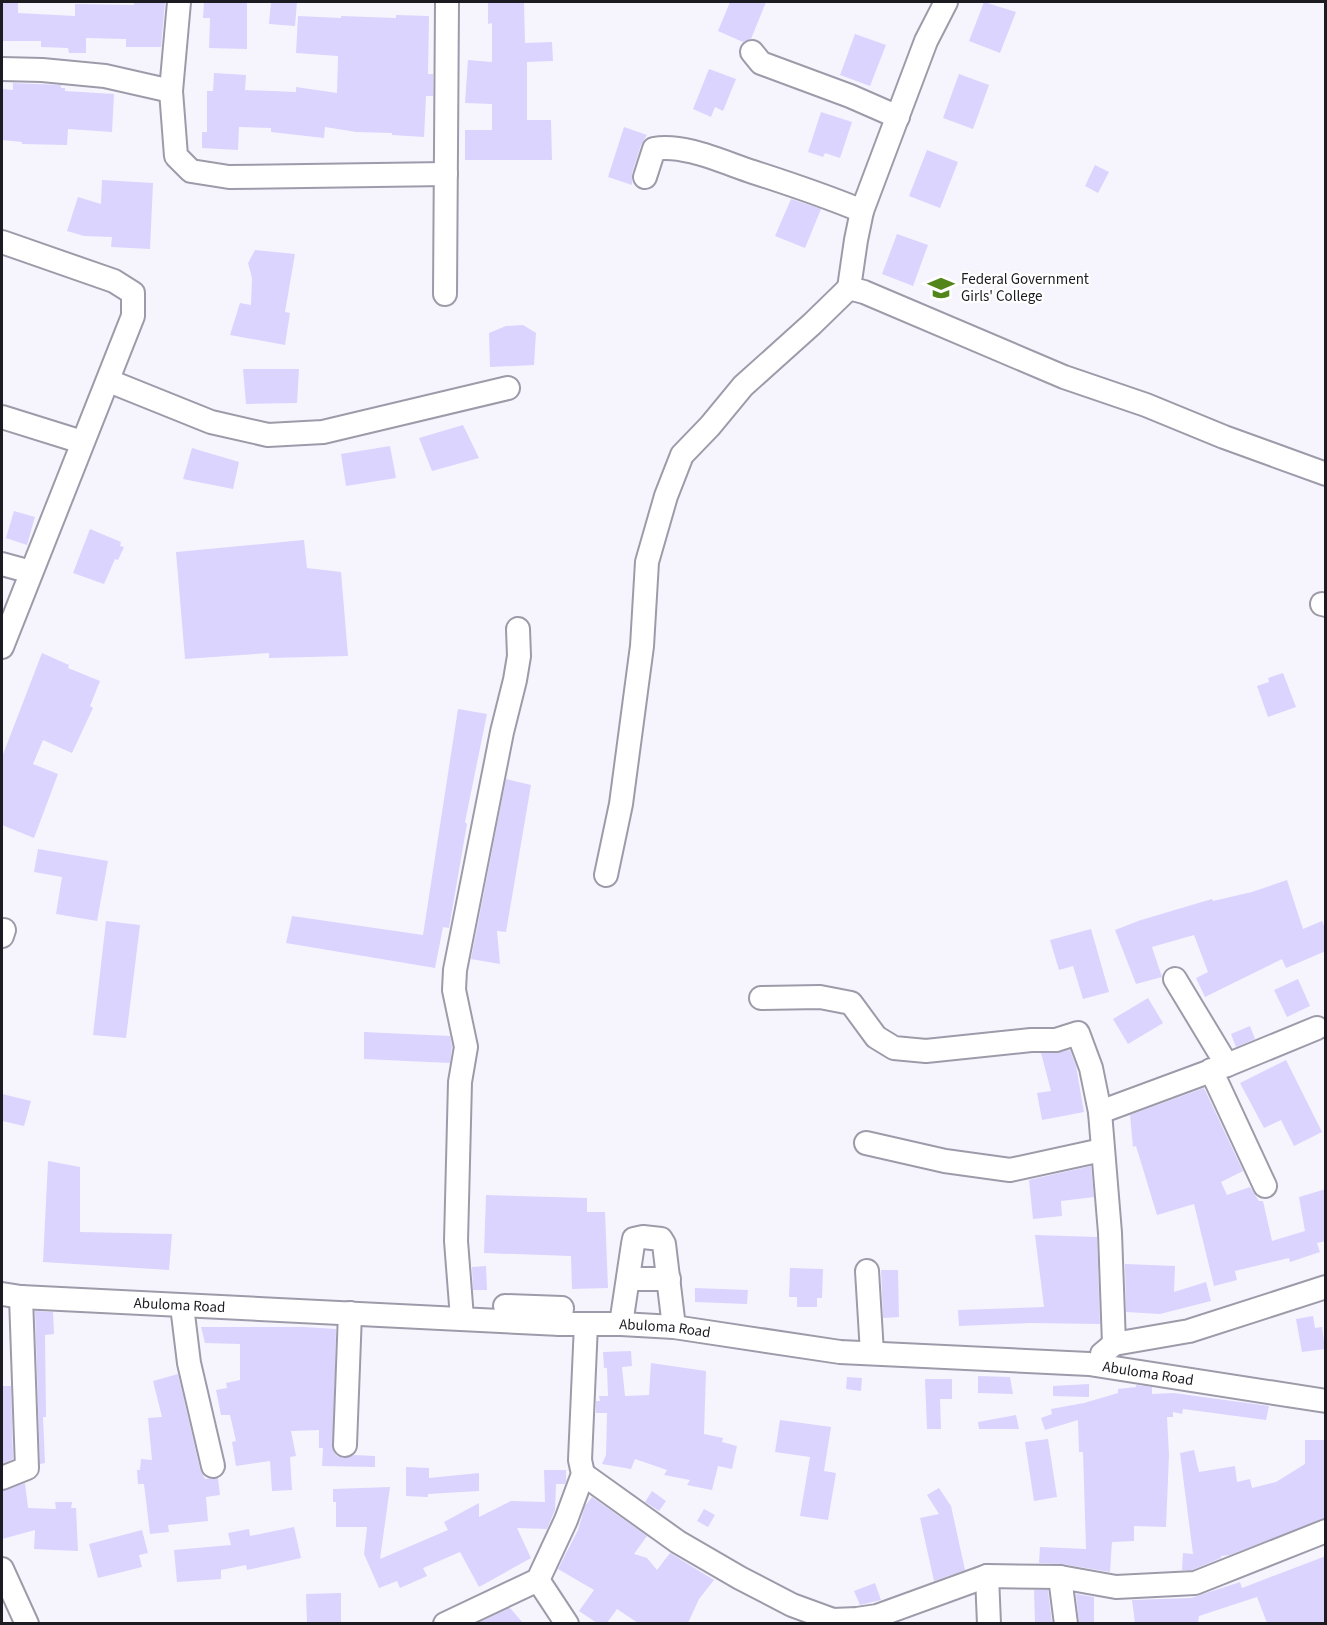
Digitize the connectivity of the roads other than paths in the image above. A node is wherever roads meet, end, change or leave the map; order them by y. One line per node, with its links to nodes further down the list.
1 (179, 2): 6 (street)
2 (447, 2): 8 (street)
3 (946, 2): 7 (street)
4 (752, 52): 7 (street)
5 (2, 69): 6 (street)
6 (171, 91): 8 (street)
7 (898, 117): 10 (street)
8 (446, 174): 13 (street)
9 (645, 177): 10 (street)
10 (862, 211): 12 (street)
11 (2, 242): 14 (street)
12 (849, 288): 18 (street); 23 (street)
13 (445, 294)
14 (109, 381): 15 (street); 17 (street)
15 (508, 388)
16 (2, 417): 17 (street)
17 (82, 442): 20 (street)
18 (1326, 474)
19 (2, 564): 20 (street)
20 (32, 572): 22 (street)
21 (518, 629): 38 (street)
22 (2, 647)
23 (606, 875)
24 (1175, 979): 27 (street)
25 (761, 998): 28 (street)
26 (1317, 1028): 27 (street)
27 (1219, 1068): 28 (street); 31 (street)
28 (1100, 1112): 30 (street)
29 (866, 1143): 30 (street)
30 (1102, 1150): 43 (street)
31 (1265, 1186)
32 (867, 1271): 44 (street)
33 (628, 1278): 34 (street); 34 (street); 41 (street)
34 (669, 1279): 42 (street)
35 (1326, 1287): 43 (street)
36 (11, 1296): 37 (street, Abuloma Road); 50 (street)
37 (182, 1306): 39 (street, Abuloma Road); 48 (street)
38 (463, 1311): 39 (street, Abuloma Road); 40 (street, Abuloma Road)
39 (350, 1313): 47 (street)
40 (586, 1324): 41 (street, Abuloma Road); 49 (street)
41 (621, 1324): 42 (street, Abuloma Road)
42 (674, 1327): 44 (street, Abuloma Road)
43 (1114, 1344): 45 (street)
44 (872, 1353): 45 (street, Abuloma Road)
45 (1089, 1364): 46 (street, Abuloma Road)
46 (1326, 1401)
47 (345, 1445)
48 (213, 1466)
49 (583, 1474): 55 (street); 56 (street)
50 (2, 1478)
51 (1326, 1532): 54 (street)
52 (3, 1575): 57 (street)
53 (987, 1576): 54 (street); 56 (street); 60 (street)
54 (1060, 1576): 61 (street)
55 (538, 1580): 58 (street); 59 (street)
56 (877, 1620)
57 (27, 1623)
58 (445, 1623)
59 (567, 1623)
60 (989, 1623)
61 (1066, 1623)

